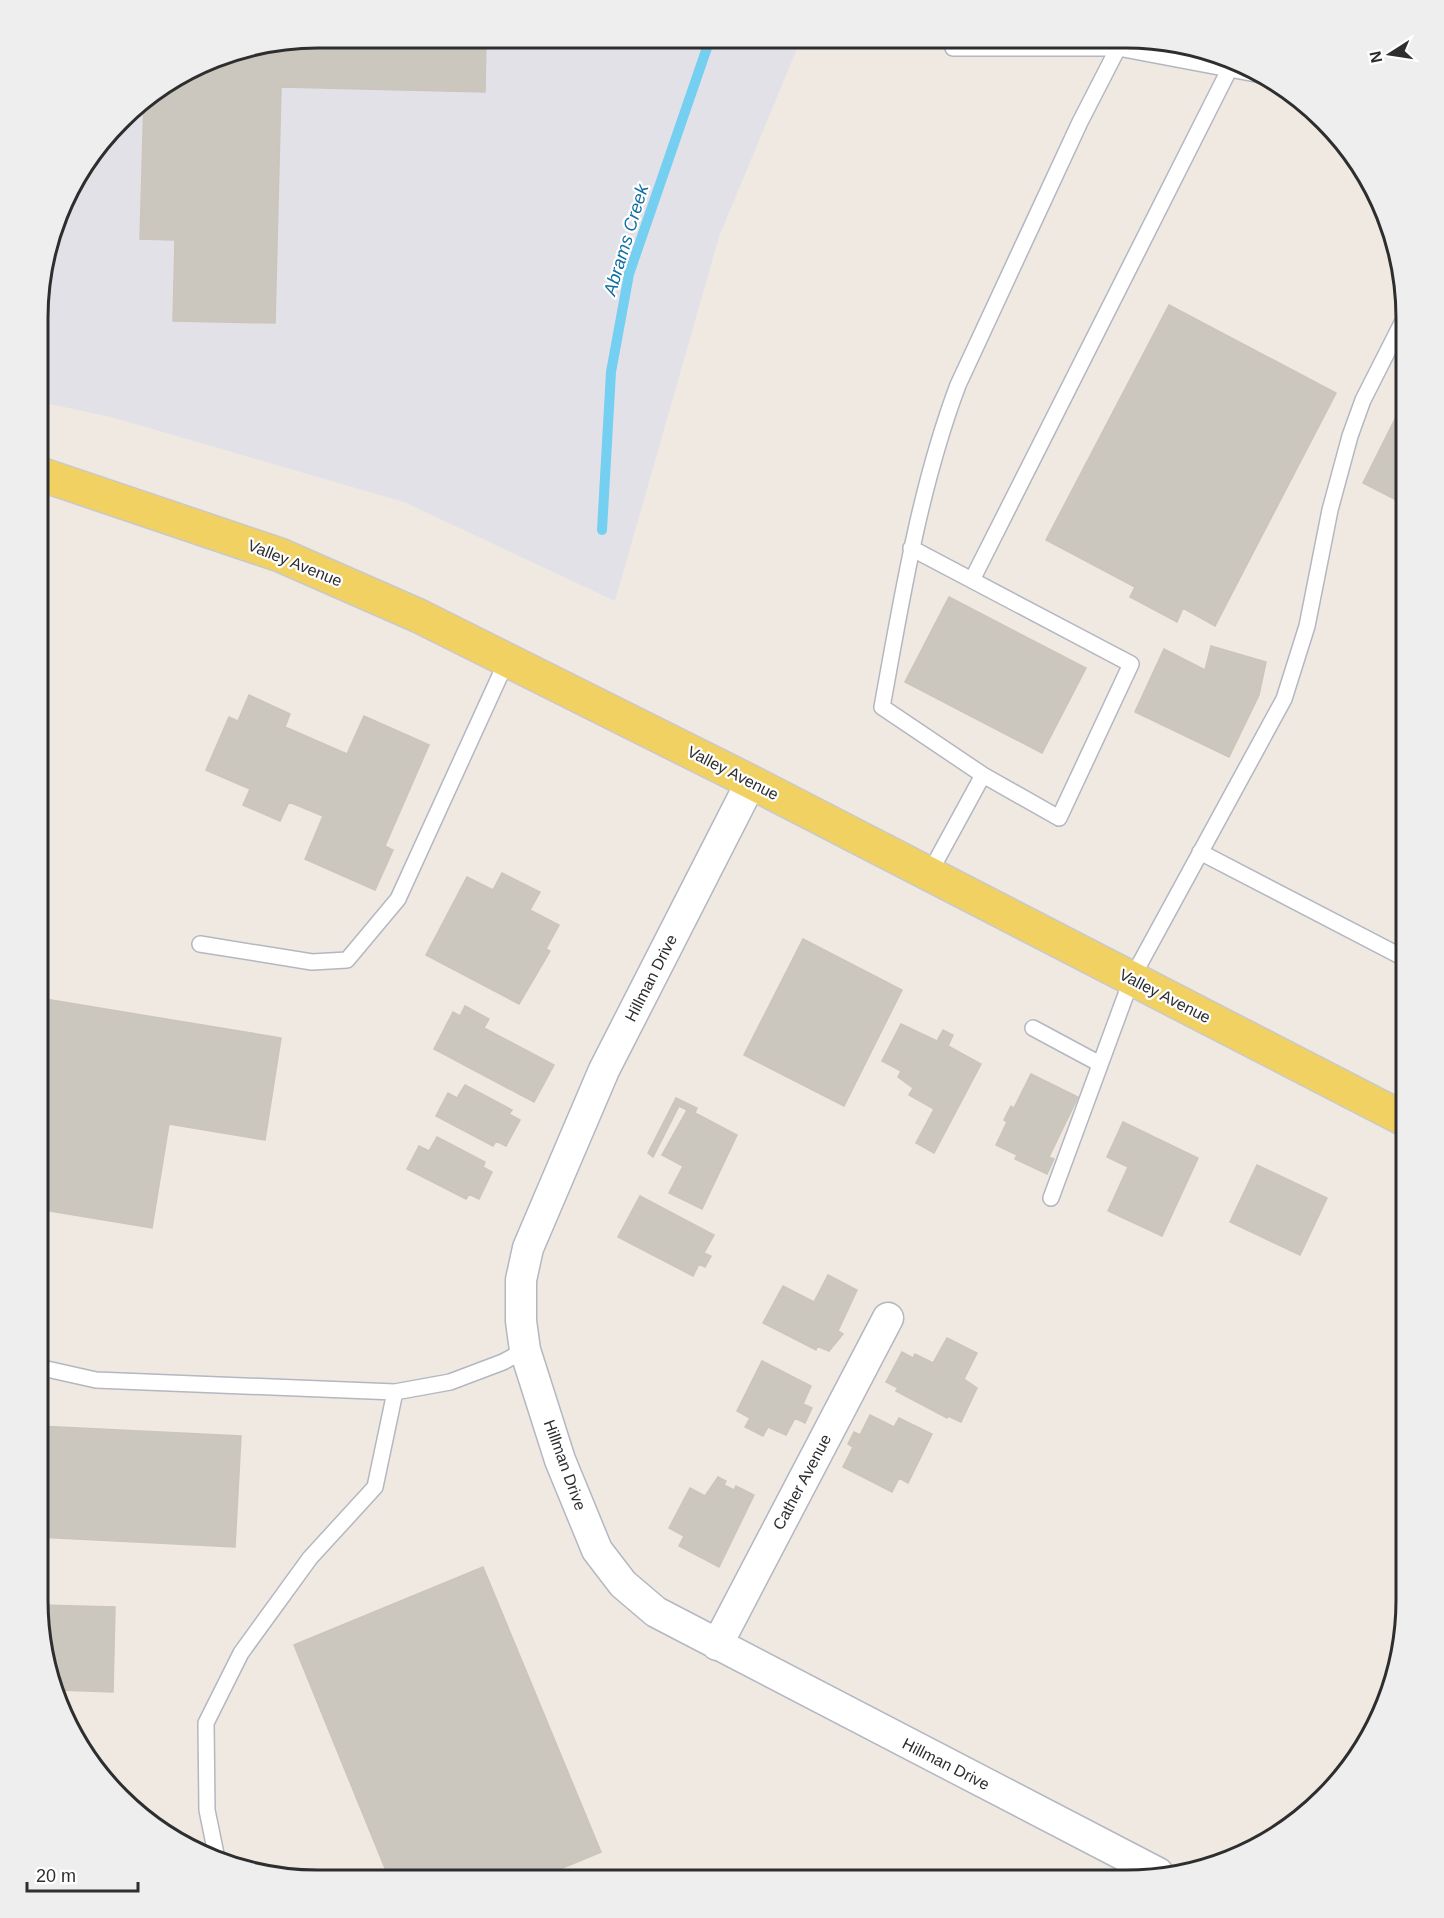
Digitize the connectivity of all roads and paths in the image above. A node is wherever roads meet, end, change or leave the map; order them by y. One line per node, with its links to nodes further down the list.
1 (1117, 48): 7 (lane)
2 (1139, 49): 3 (lane)
3 (1229, 70): 4 (lane); 8 (lane)
4 (1234, 71)
5 (1396, 335): 12 (lane)
6 (48, 477): 9 (main road, Valley Avenue)
7 (911, 548): 8 (lane); 10 (lane)
8 (972, 580): 10 (lane)
9 (508, 658): 11 (main road, Valley Avenue); 14 (lane)
10 (983, 775): 13 (lane)
11 (751, 782): 13 (main road, Valley Avenue); 22 (street, Hillman Drive)
12 (1200, 852): 15 (lane); 16 (lane)
13 (929, 874): 16 (main road, Valley Avenue)
14 (200, 944)
15 (1396, 954)
16 (1132, 978): 18 (lane); 19 (main road, Valley Avenue)
17 (1033, 1028): 18 (lane)
18 (1100, 1064): 20 (lane)
19 (1396, 1110)
20 (1051, 1198)
21 (888, 1318): 25 (street, Cather Avenue)
22 (525, 1350): 24 (lane); 25 (street, Hillman Drive)
23 (48, 1369): 24 (lane)
24 (395, 1392): 26 (lane)
25 (717, 1645): 27 (street, Hillman Drive)
26 (215, 1849)
27 (1150, 1869)

